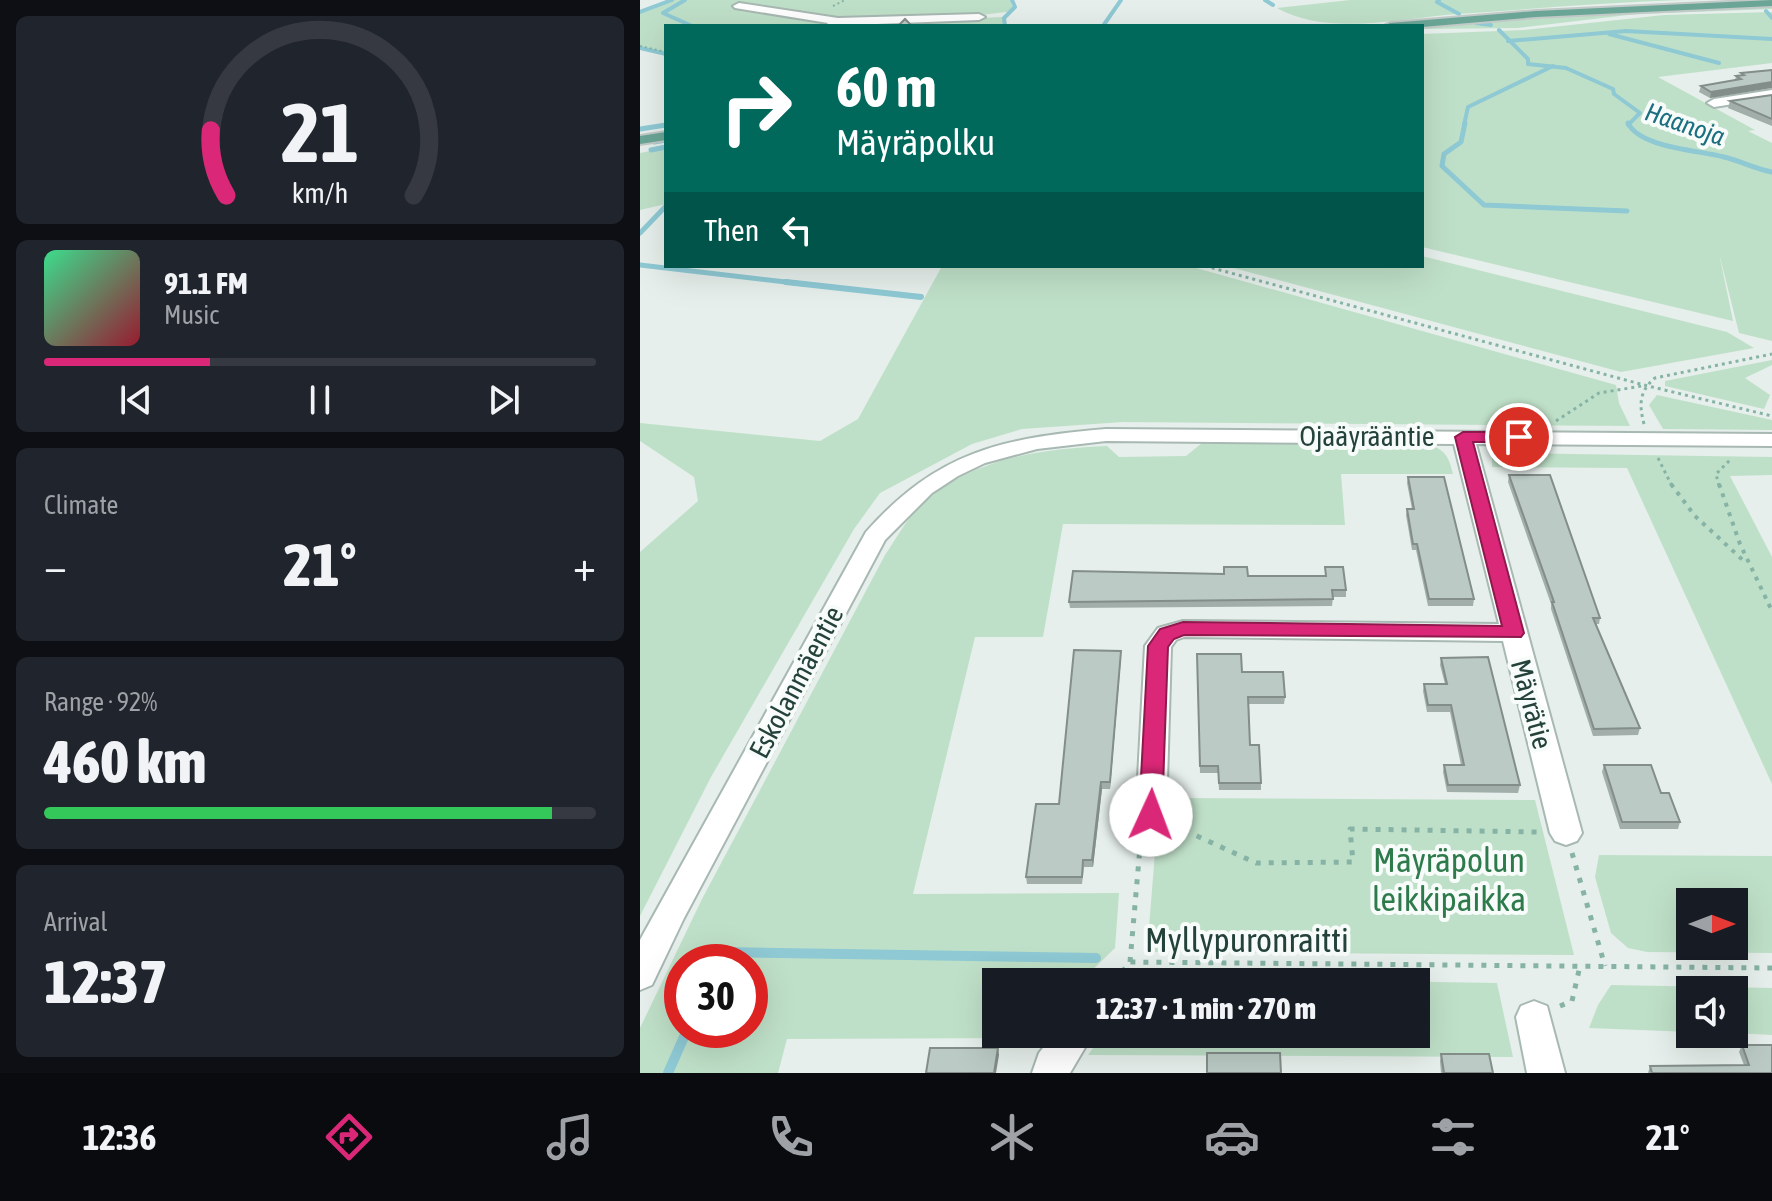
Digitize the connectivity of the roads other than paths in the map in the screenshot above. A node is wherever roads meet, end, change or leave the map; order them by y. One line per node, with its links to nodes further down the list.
1 (1772, 2): 5 (main road)
2 (739, 6): 4 (street)
3 (979, 17): 4 (street)
4 (834, 24)
5 (1414, 24)
6 (1772, 94): 7 (street)
7 (1714, 103)
8 (664, 136): 9 (main road)
9 (640, 140)
10 (1463, 437): 11 (street, Ojaäyrääntie); 12 (street, Ojaäyrääntie); 13 (street, Mäyrätie)
11 (1772, 440)
12 (1011, 446): 16 (street, Eskolanmäentie)
13 (1514, 633): 14 (street); 15 (street, Mäyrätie)
14 (1151, 815)
15 (1566, 833)
16 (640, 975)
17 (1534, 1017): 20 (street)
18 (1065, 1048): 19 (street)
19 (1051, 1073)
20 (1546, 1073)

